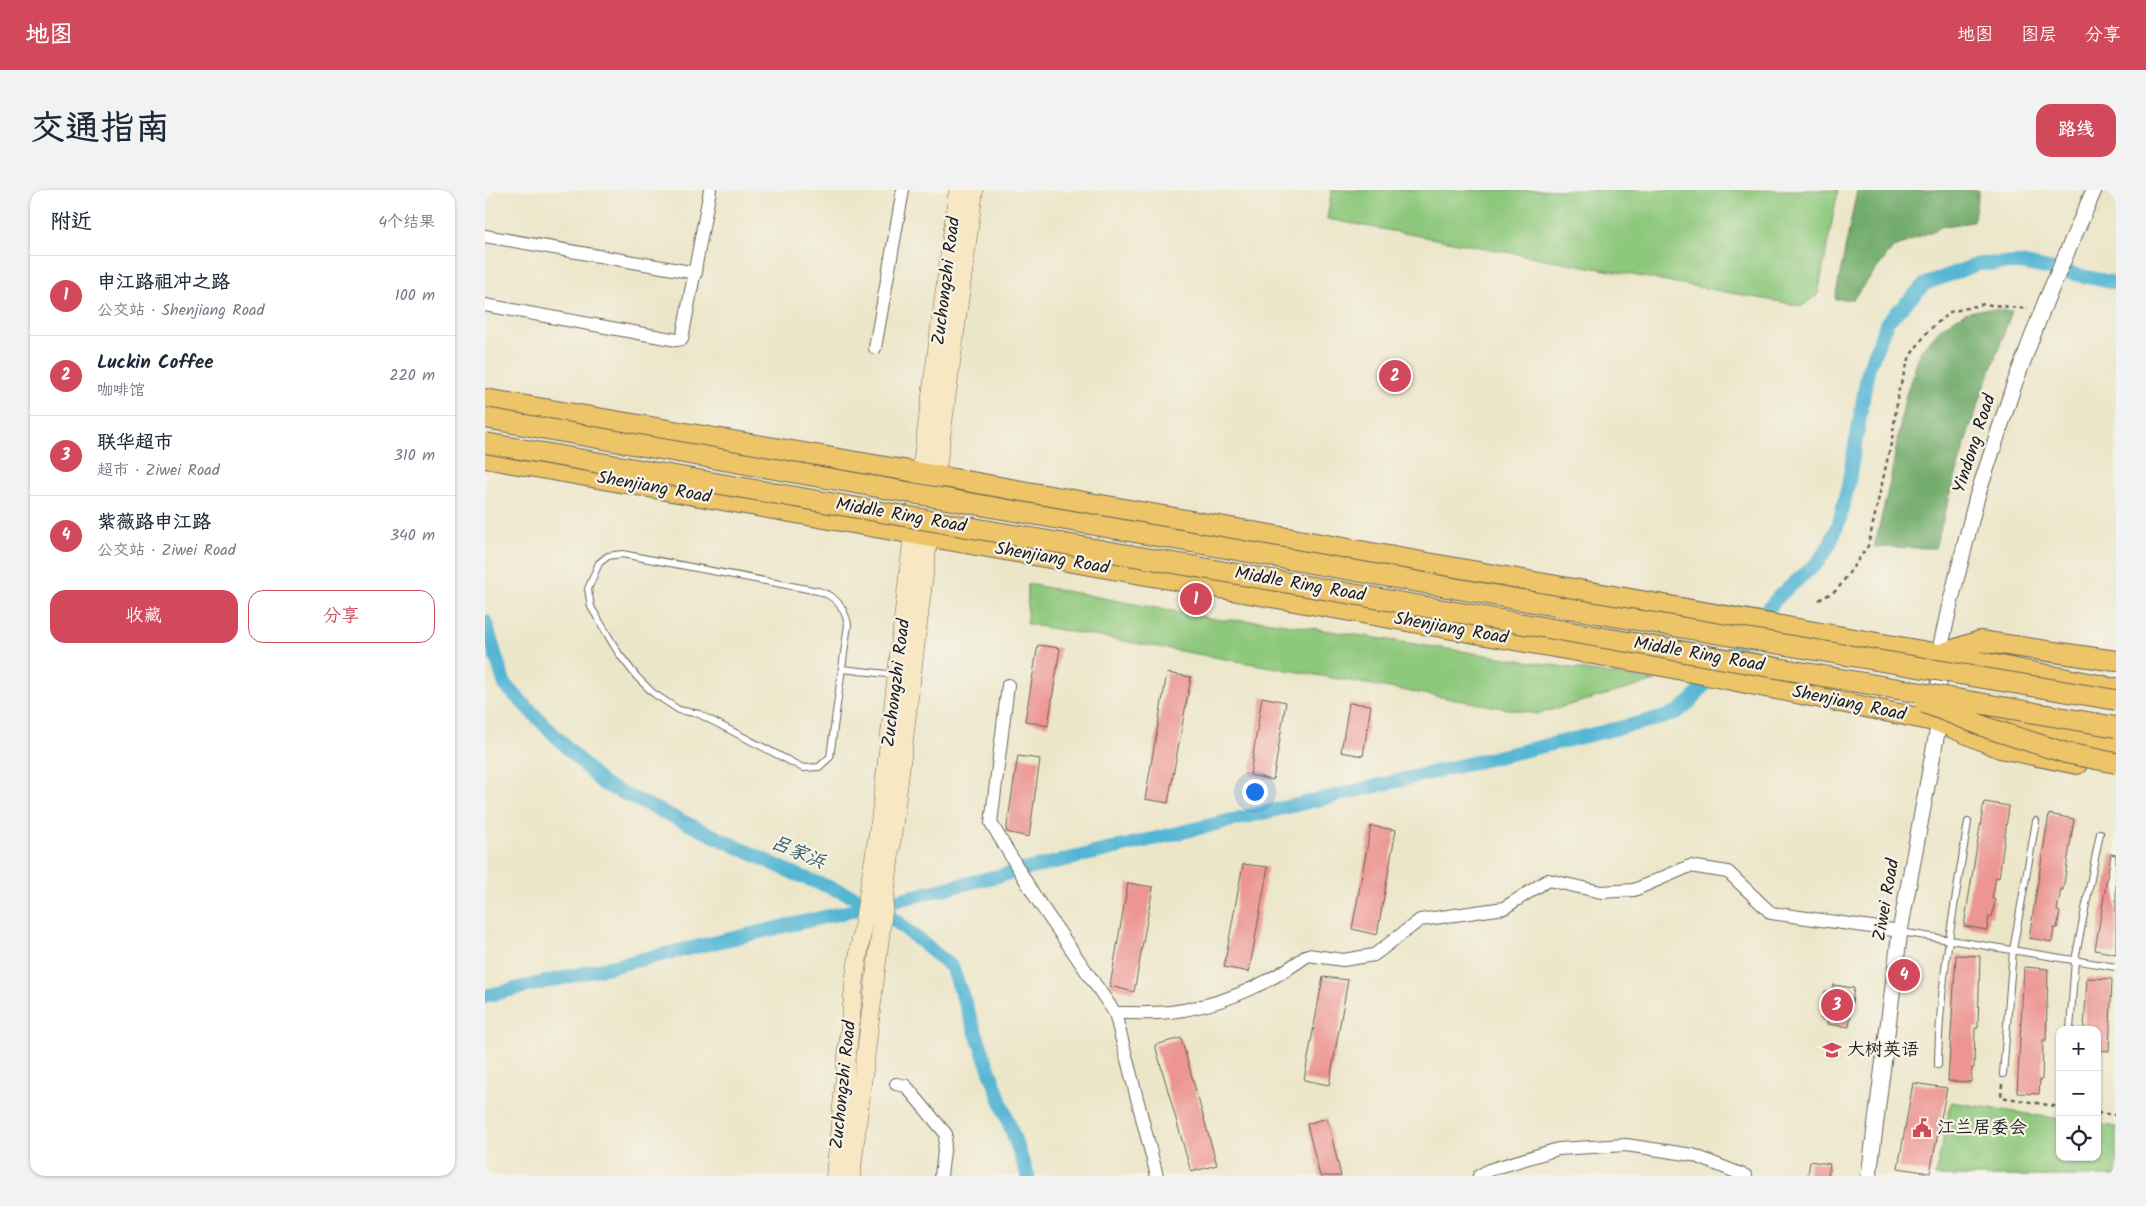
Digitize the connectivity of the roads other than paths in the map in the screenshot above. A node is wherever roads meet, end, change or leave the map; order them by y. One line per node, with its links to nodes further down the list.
1 (711, 190): 7 (street)
2 (903, 190): 9 (street)
3 (959, 190): 14 (main road, Zuchongzhi Road)
4 (974, 190): 14 (main road, Zuchongzhi Road)
5 (2094, 190): 16 (street, Yindong Road)
6 (485, 236): 7 (street)
7 (696, 273): 8 (street)
8 (485, 306)
9 (875, 348)
10 (485, 399): 14 (main road)
11 (485, 418): 23 (main road, Middle Ring Road, bridge)
12 (485, 442): 21 (main road, Middle Ring Road, bridge)
13 (493, 459): 15 (main road, Shenjiang Road)
14 (929, 474): 15 (main road, Zuchongzhi Road); 16 (main road)
15 (921, 535): 19 (main road, Zuchongzhi Road); 25 (main road, Shenjiang Road); 32 (main road, Zuchongzhi Road)
16 (1939, 654): 17 (main road); 22 (main road); 25 (street, Yindong Road)
17 (2116, 661)
18 (842, 669): 18 (lane); 19 (lane)
19 (898, 675): 32 (main road, Zuchongzhi Road)
20 (1008, 685): 39 (street)
21 (1885, 688): 26 (main road, Middle Ring Road, bridge); 28 (main road, bridge)
22 (2116, 688): 23 (main road, bridge)
23 (2065, 691): 24 (main road, Middle Ring Road, bridge)
24 (2116, 700)
25 (1939, 722): 27 (main road); 29 (main road, Shenjiang Road); 34 (street, Ziwei Road)
26 (2116, 727)
27 (2116, 744)
28 (2116, 763)
29 (2116, 772)
30 (2035, 821): 36 (lane)
31 (1968, 822): 35 (lane)
32 (887, 824): 44 (main road, Zuchongzhi Road); 45 (main road, Zuchongzhi Road)
33 (2100, 833): 37 (lane)
34 (1900, 932): 35 (lane); 39 (street); 50 (street, Ziwei Road)
35 (1949, 939): 36 (lane); 41 (lane)
36 (2013, 950): 37 (lane); 42 (lane)
37 (2075, 960): 38 (lane); 40 (lane)
38 (2116, 966)
39 (1115, 1014): 47 (street)
40 (2070, 1026)
41 (1937, 1066)
42 (2003, 1074)
43 (896, 1084): 46 (street)
44 (835, 1176)
45 (851, 1176)
46 (941, 1176)
47 (1157, 1176)
48 (1479, 1176): 49 (street)
49 (1746, 1176)
50 (1869, 1176)

